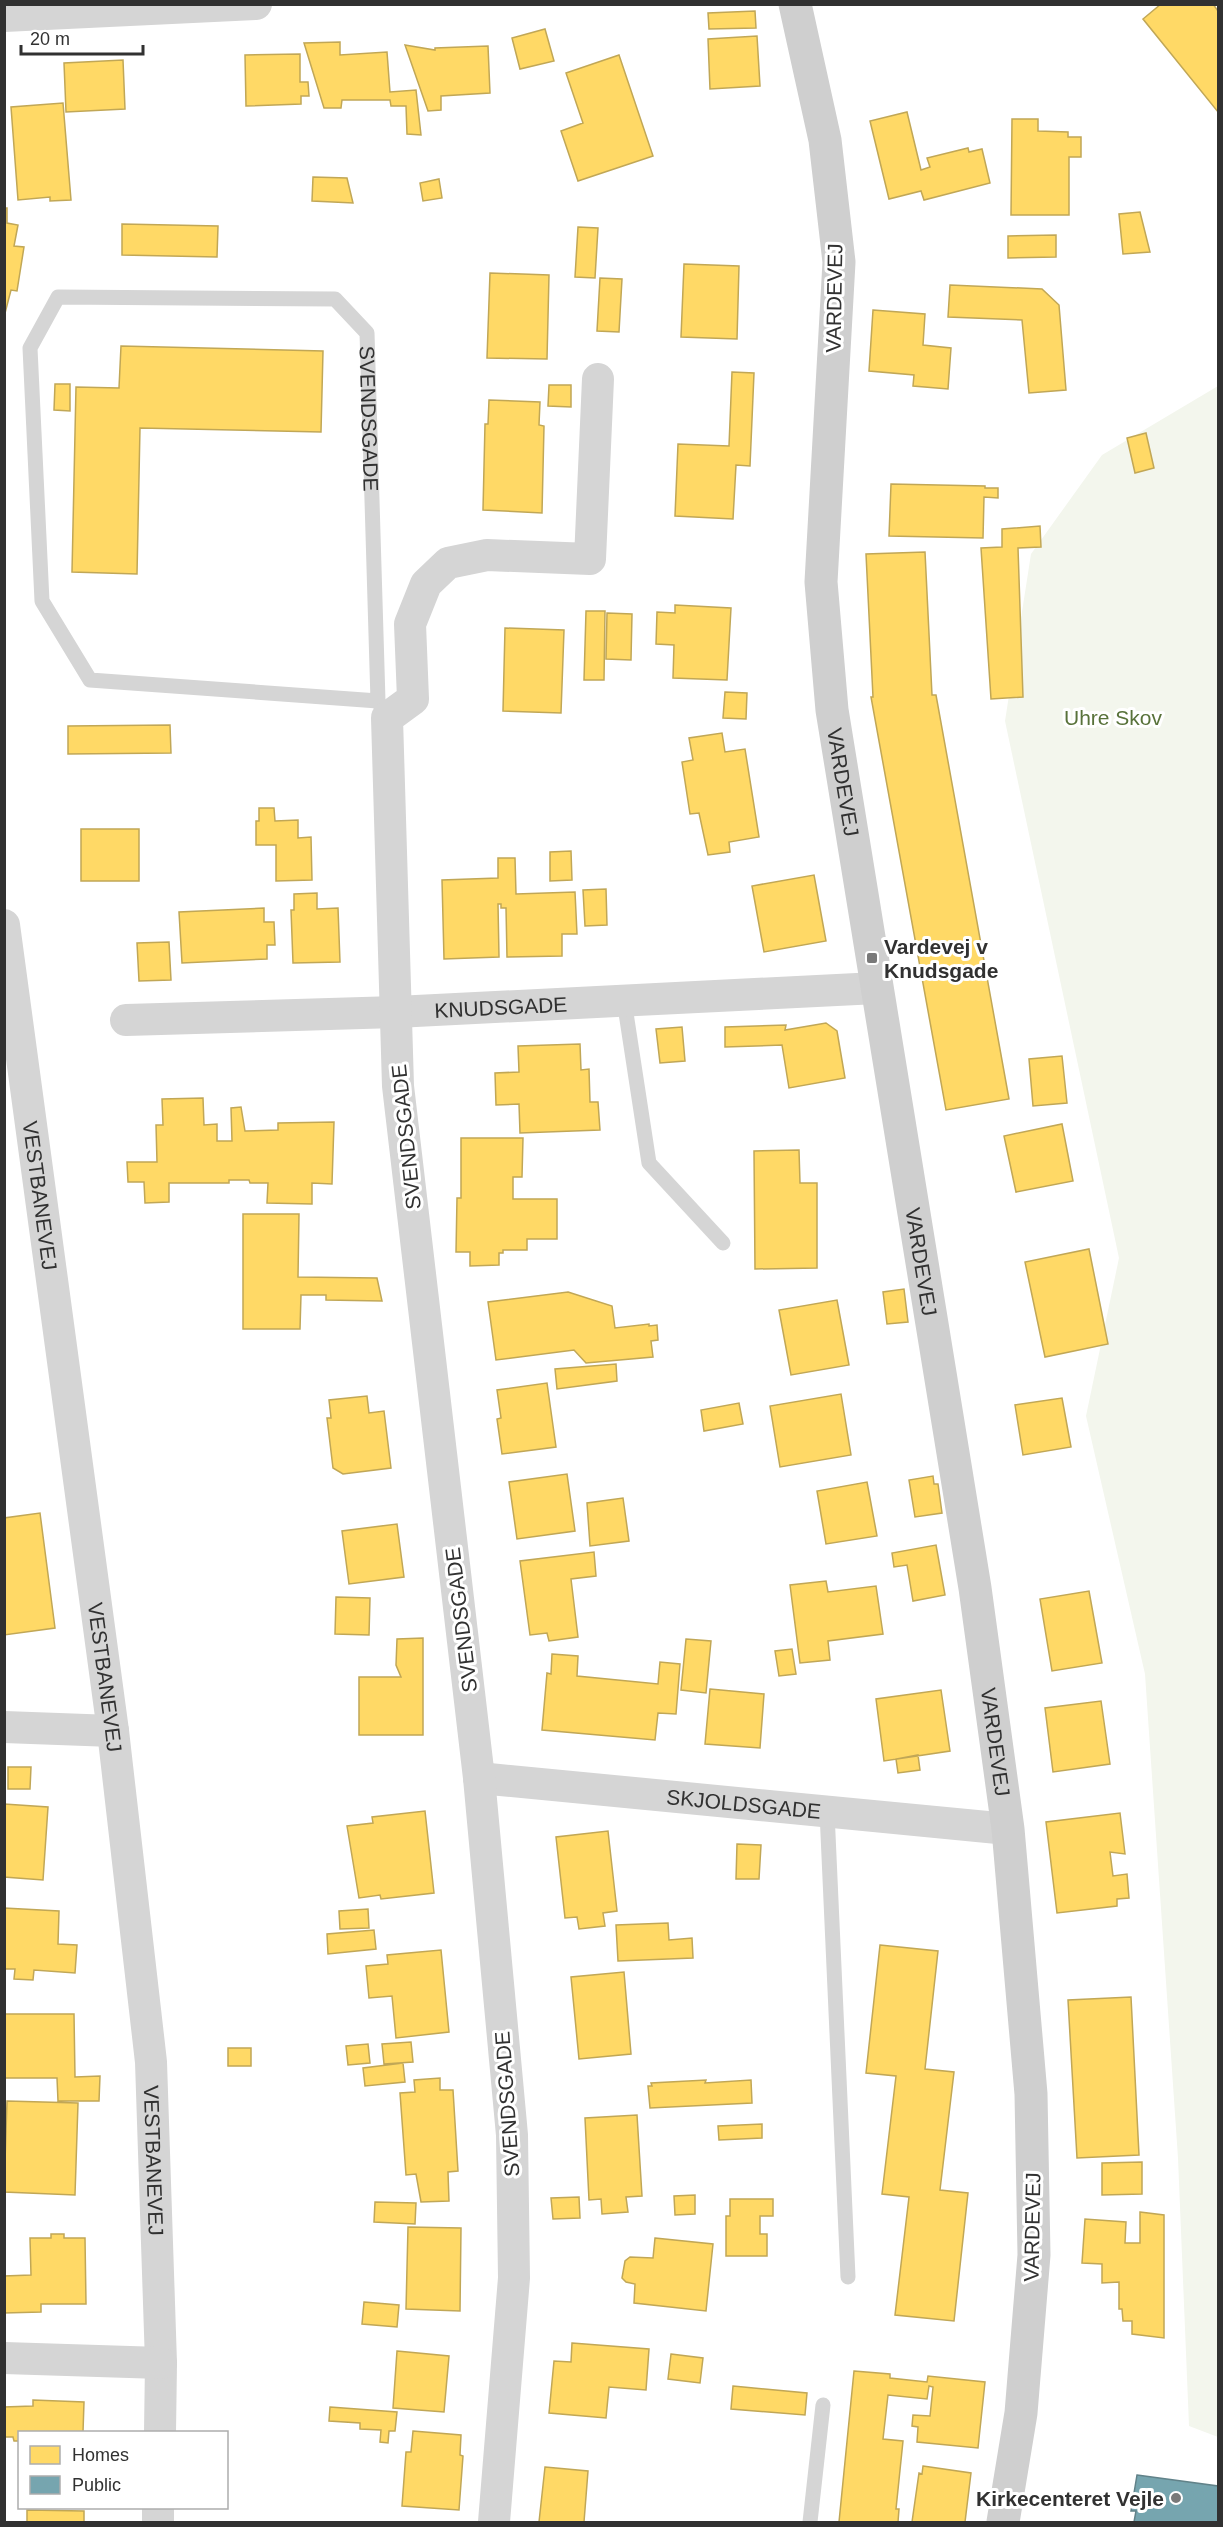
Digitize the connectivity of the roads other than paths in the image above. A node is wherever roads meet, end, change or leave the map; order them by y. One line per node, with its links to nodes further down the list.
1 (256, 4): 3 (street)
2 (795, 4): 8 (street, VARDEVEJ)
3 (154, 7): 4 (street)
4 (4, 16)
5 (598, 379): 6 (street)
6 (382, 709): 6 (lane, SVENDSGADE); 10 (street, SVENDSGADE)
7 (4, 926): 14 (street, VESTBANEVEJ)
8 (877, 988): 9 (street, KNUDSGADE); 17 (street, VARDEVEJ)
9 (624, 1000): 10 (street, KNUDSGADE); 12 (lane)
10 (396, 1012): 11 (street, KNUDSGADE); 15 (street, SVENDSGADE)
11 (126, 1020)
12 (723, 1244)
13 (4, 1727): 14 (street)
14 (113, 1731): 20 (street, VESTBANEVEJ)
15 (479, 1778): 16 (street, SKJOLDSGADE); 23 (street, SVENDSGADE)
16 (827, 1812): 17 (street, SKJOLDSGADE); 18 (lane)
17 (1008, 1829): 25 (street, VARDEVEJ)
18 (848, 2277)
19 (4, 2358): 20 (street)
20 (161, 2363): 22 (street, VESTBANEVEJ)
21 (823, 2405): 24 (lane)
22 (160, 2431)
23 (494, 2523)
24 (810, 2523)
25 (1003, 2523)

